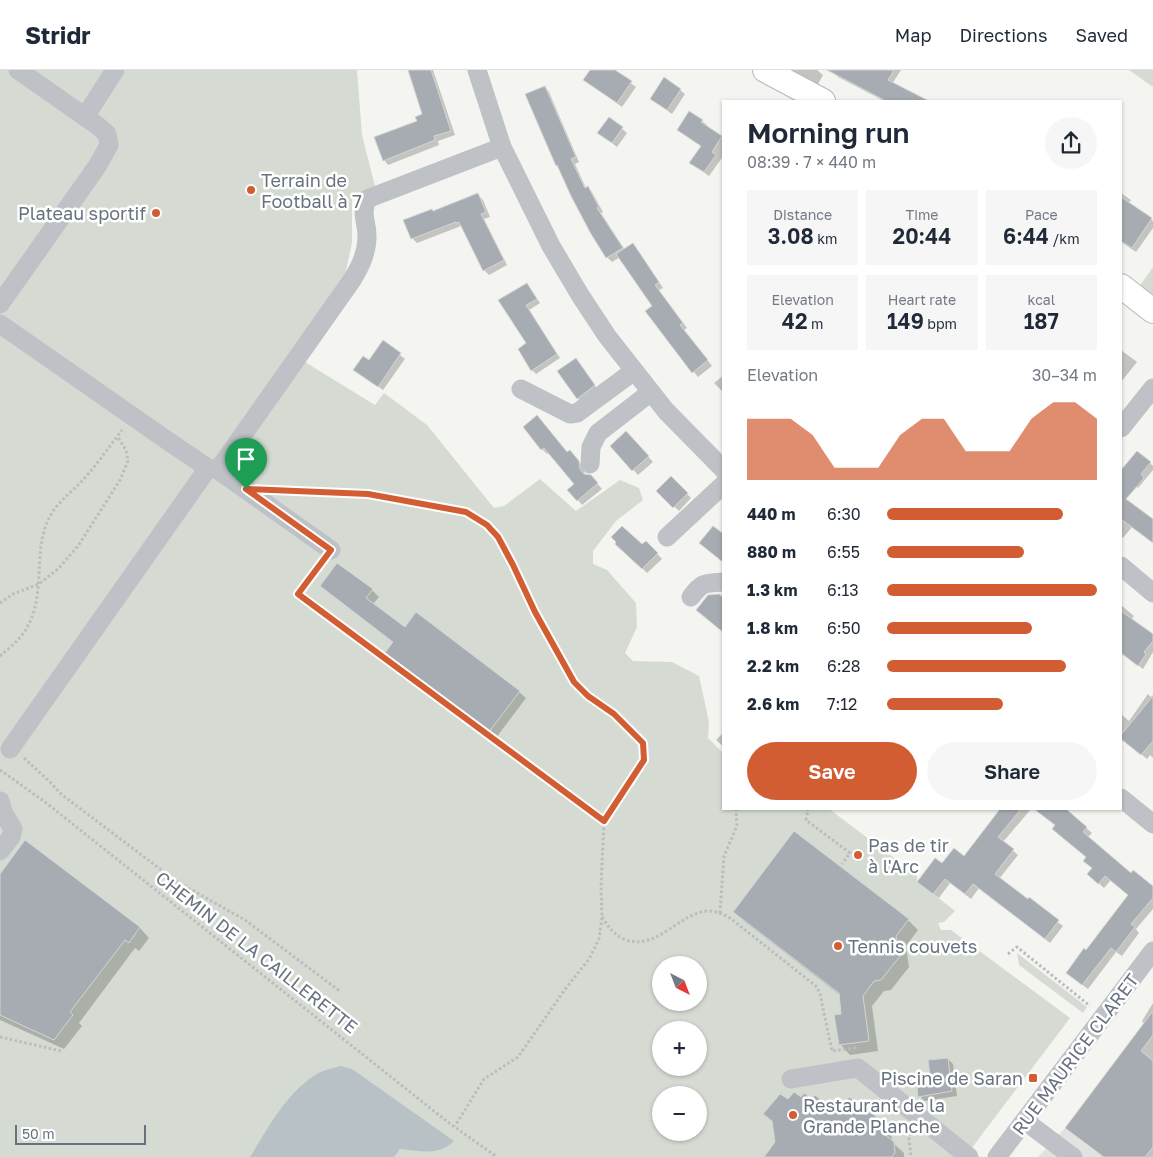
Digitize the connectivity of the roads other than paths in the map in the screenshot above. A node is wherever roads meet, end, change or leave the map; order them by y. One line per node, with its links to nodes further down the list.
1 (18, 70): 6 (street)
2 (115, 70): 6 (street)
3 (477, 70): 7 (street)
4 (765, 70): 5 (main road)
5 (821, 100)
6 (85, 117): 9 (street)
7 (502, 147): 12 (street); 19 (street)
8 (1122, 287): 10 (main road)
9 (0, 304)
10 (1153, 311)
11 (0, 324): 19 (street)
12 (634, 371): 14 (street); 15 (street)
13 (1153, 388): 16 (street)
14 (520, 390)
15 (651, 392): 17 (street); 18 (street)
16 (1122, 427)
17 (590, 464)
18 (722, 468)
19 (213, 469): 22 (street); 27 (street)
20 (722, 486): 21 (street)
21 (667, 537)
22 (331, 550)
23 (1122, 567): 25 (street)
24 (722, 582): 26 (street)
25 (1153, 593)
26 (691, 597)
27 (10, 749)
28 (1122, 799): 30 (street)
29 (0, 801): 31 (street)
30 (1153, 824)
31 (0, 851)
32 (1153, 951): 34 (street, RUE MAURICE CLARET)
33 (791, 1079): 35 (street)
34 (1024, 1122): 36 (street, RUE MAURICE CLARET); 37 (street)
35 (969, 1157)
36 (997, 1157)
37 (1073, 1157)

